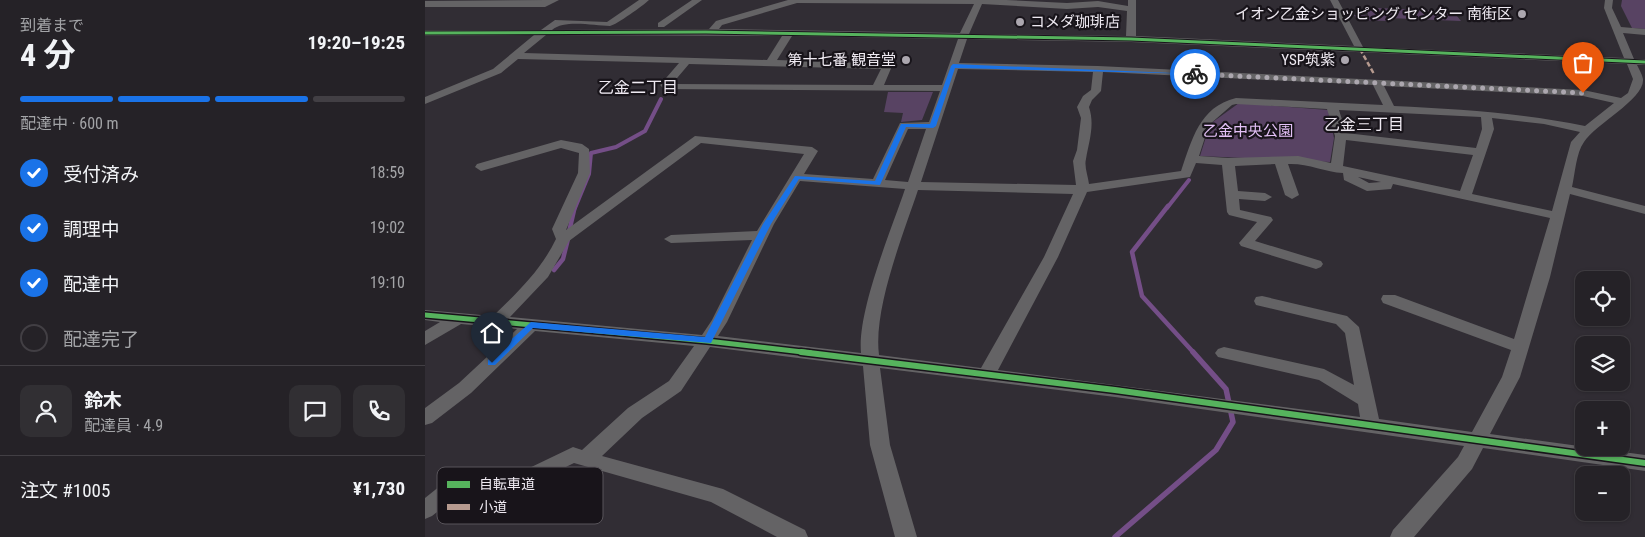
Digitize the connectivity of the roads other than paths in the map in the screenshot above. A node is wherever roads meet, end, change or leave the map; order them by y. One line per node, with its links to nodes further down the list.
1 (555, 0): 7 (street)
2 (645, 0): 9 (street)
3 (698, 0): 10 (street)
4 (1334, 0): 20 (street)
5 (1609, 0): 12 (street)
6 (979, 2): 8 (street); 13 (street); 18 (street)
7 (425, 4)
8 (1132, 4): 19 (street)
9 (610, 23): 10 (street); 16 (street)
10 (661, 25): 11 (street)
11 (691, 27)
12 (1618, 30): 14 (street); 23 (street)
13 (712, 32): 16 (street); 17 (street)
14 (1645, 32)
15 (425, 33): 16 (street)
16 (542, 33): 21 (street)
17 (789, 33): 18 (street); 24 (street)
18 (964, 35): 19 (street); 25 (street)
19 (1131, 39): 20 (street)
20 (1360, 49): 23 (street)
21 (515, 56): 22 (street); 31 (street)
22 (687, 60): 24 (street); 28 (street)
23 (1638, 62): 30 (street)
24 (769, 64): 28 (street)
25 (953, 66): 26 (street); 29 (street)
26 (1098, 69): 27 (street); 48 (street)
27 (1377, 82): 32 (street); 34 (street)
28 (877, 88): 29 (street)
29 (946, 88): 36 (street)
30 (1641, 88): 32 (street)
31 (425, 100)
32 (1623, 102): 37 (street)
33 (1332, 106): 34 (street); 38 (street); 40 (street)
34 (1390, 108): 35 (street)
35 (1486, 114): 37 (street); 39 (street)
36 (933, 126): 46 (street); 47 (street)
37 (1586, 130): 49 (street)
38 (1341, 136): 39 (street); 44 (street)
39 (1480, 152): 52 (street)
40 (1193, 159): 42 (street); 48 (street)
41 (1280, 160): 42 (street); 44 (street); 51 (street)
42 (1228, 162): 50 (street)
43 (481, 167): 57 (street)
44 (1335, 170): 52 (street)
45 (797, 177): 46 (street); 56 (street); 57 (street)
46 (877, 184): 47 (street)
47 (912, 186): 48 (street); 70 (street)
48 (1083, 187): 71 (street)
49 (1565, 189): 54 (street); 55 (street)
50 (1232, 195): 53 (street); 59 (street)
51 (1292, 195)
52 (1465, 196): 55 (street)
53 (1265, 197)
54 (1645, 210)
55 (1558, 216): 68 (street)
56 (762, 235): 58 (street); 67 (street)
57 (563, 239): 64 (street)
58 (671, 239)
59 (1316, 264)
60 (1389, 299): 68 (street)
61 (1262, 301): 72 (street)
62 (425, 315): 63 (street)
63 (457, 318): 64 (street); 66 (street)
64 (496, 322): 65 (street)
65 (531, 325): 67 (street); 73 (street)
66 (425, 339)
67 (707, 341): 70 (street); 76 (street)
68 (1519, 347): 75 (street)
69 (1224, 353): 72 (street)
70 (869, 361): 71 (street); 82 (street)
71 (986, 375): 74 (street)
72 (1367, 400): 74 (street)
73 (425, 418)
74 (1371, 425): 75 (street)
75 (1478, 441): 77 (street); 83 (street)
76 (585, 459): 78 (street); 81 (street)
77 (1645, 462)
78 (549, 467)
79 (437, 500): 80 (street)
80 (425, 510)
81 (797, 537)
82 (907, 537)
83 (1401, 537)

